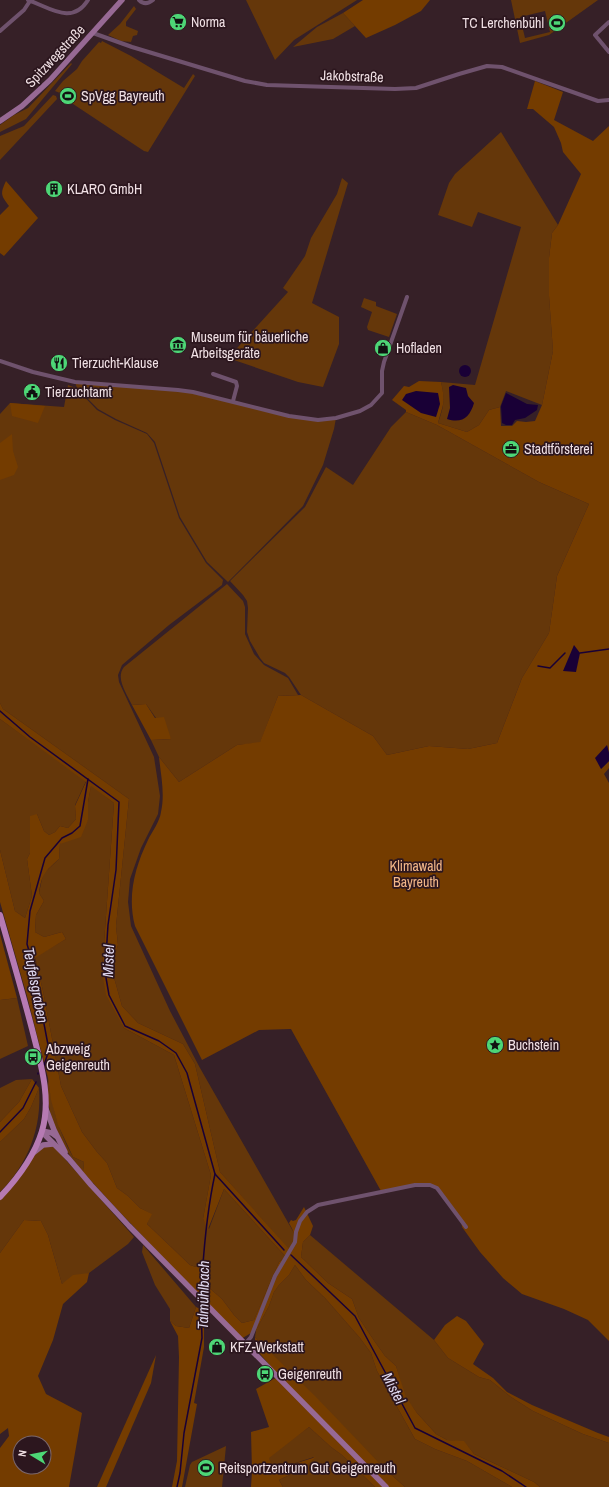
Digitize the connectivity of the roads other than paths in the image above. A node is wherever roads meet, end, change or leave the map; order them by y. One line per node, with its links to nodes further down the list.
1 (29, 0): 2 (street); 7 (street)
2 (88, 0)
3 (122, 0): 8 (main road, Spitzwegstraße)
4 (139, 0): 5 (street)
5 (153, 0)
6 (609, 22): 9 (street)
7 (0, 31)
8 (93, 33): 10 (street, Jakobstraße); 11 (main road, Spitzwegstraße)
9 (609, 52)
10 (609, 100)
11 (0, 121)
12 (407, 297): 15 (street)
13 (0, 361): 15 (street)
14 (213, 374): 15 (street)
15 (233, 401)
16 (0, 915): 17 (main road)
17 (45, 1105): 18 (main road); 19 (main road)
18 (42, 1132): 19 (main road); 20 (main road); 21 (main road)
19 (57, 1137): 22 (main road)
20 (54, 1144): 21 (main road); 22 (main road)
21 (33, 1153): 23 (main road)
22 (70, 1159): 25 (main road)
23 (0, 1197)
24 (466, 1227): 25 (street)
25 (245, 1344): 26 (main road)
26 (386, 1487)

